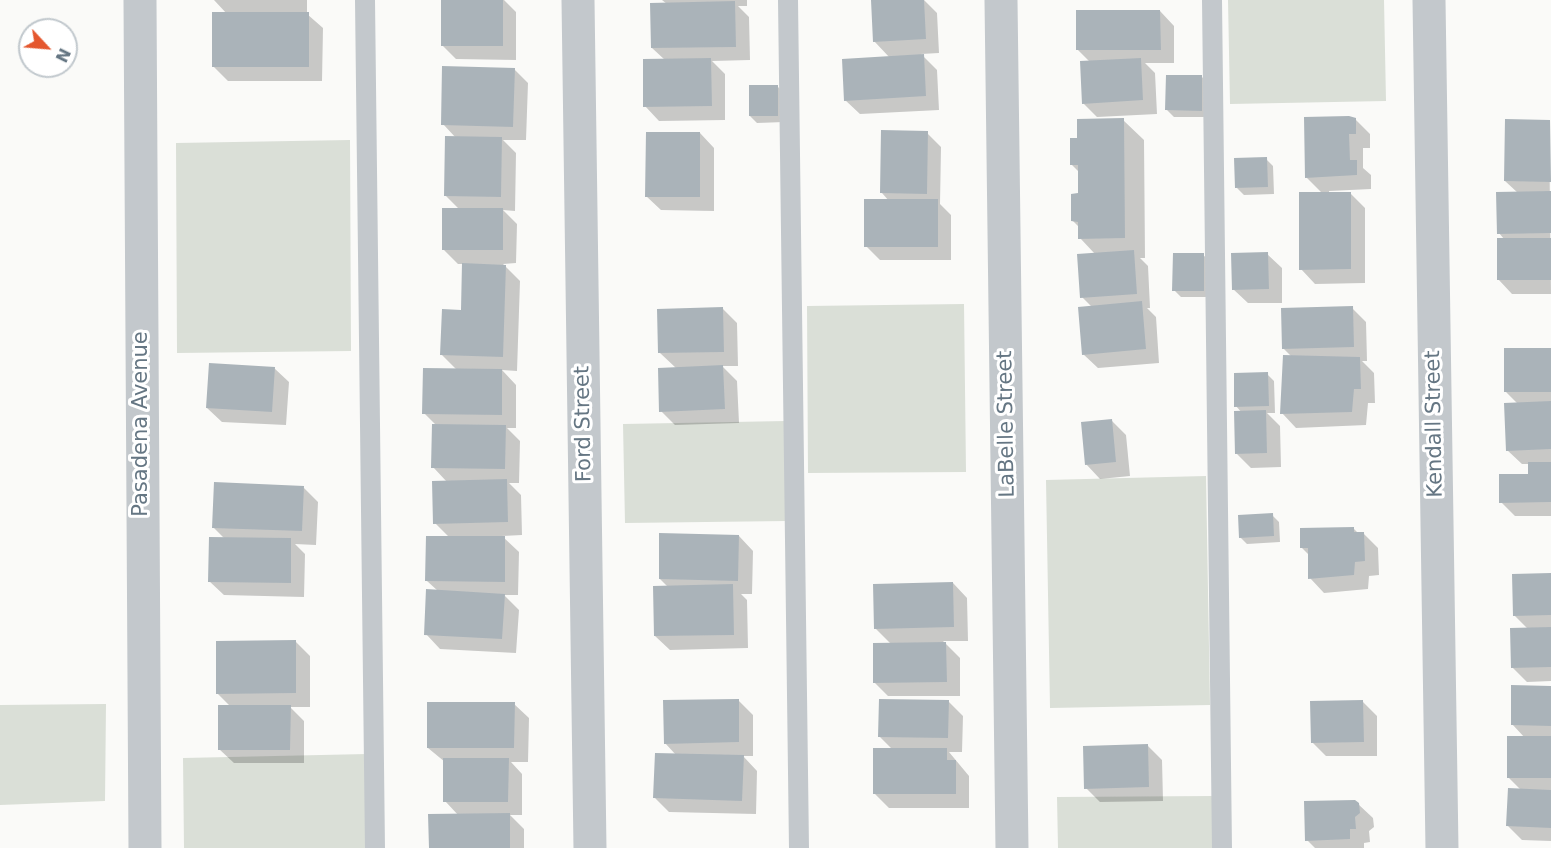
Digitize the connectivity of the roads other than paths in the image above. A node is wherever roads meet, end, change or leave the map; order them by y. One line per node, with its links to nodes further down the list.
1 (140, 0): 8 (street, Pasadena Avenue)
2 (365, 0): 9 (lane)
3 (578, 0): 10 (street, Ford Street)
4 (788, 0): 11 (lane)
5 (1001, 0): 12 (street, LaBelle Street)
6 (1212, 0): 13 (lane)
7 (1429, 0): 14 (street, Kendall Street)
8 (146, 848)
9 (375, 848)
10 (590, 848)
11 (799, 848)
12 (1012, 848)
13 (1222, 848)
14 (1442, 848)

